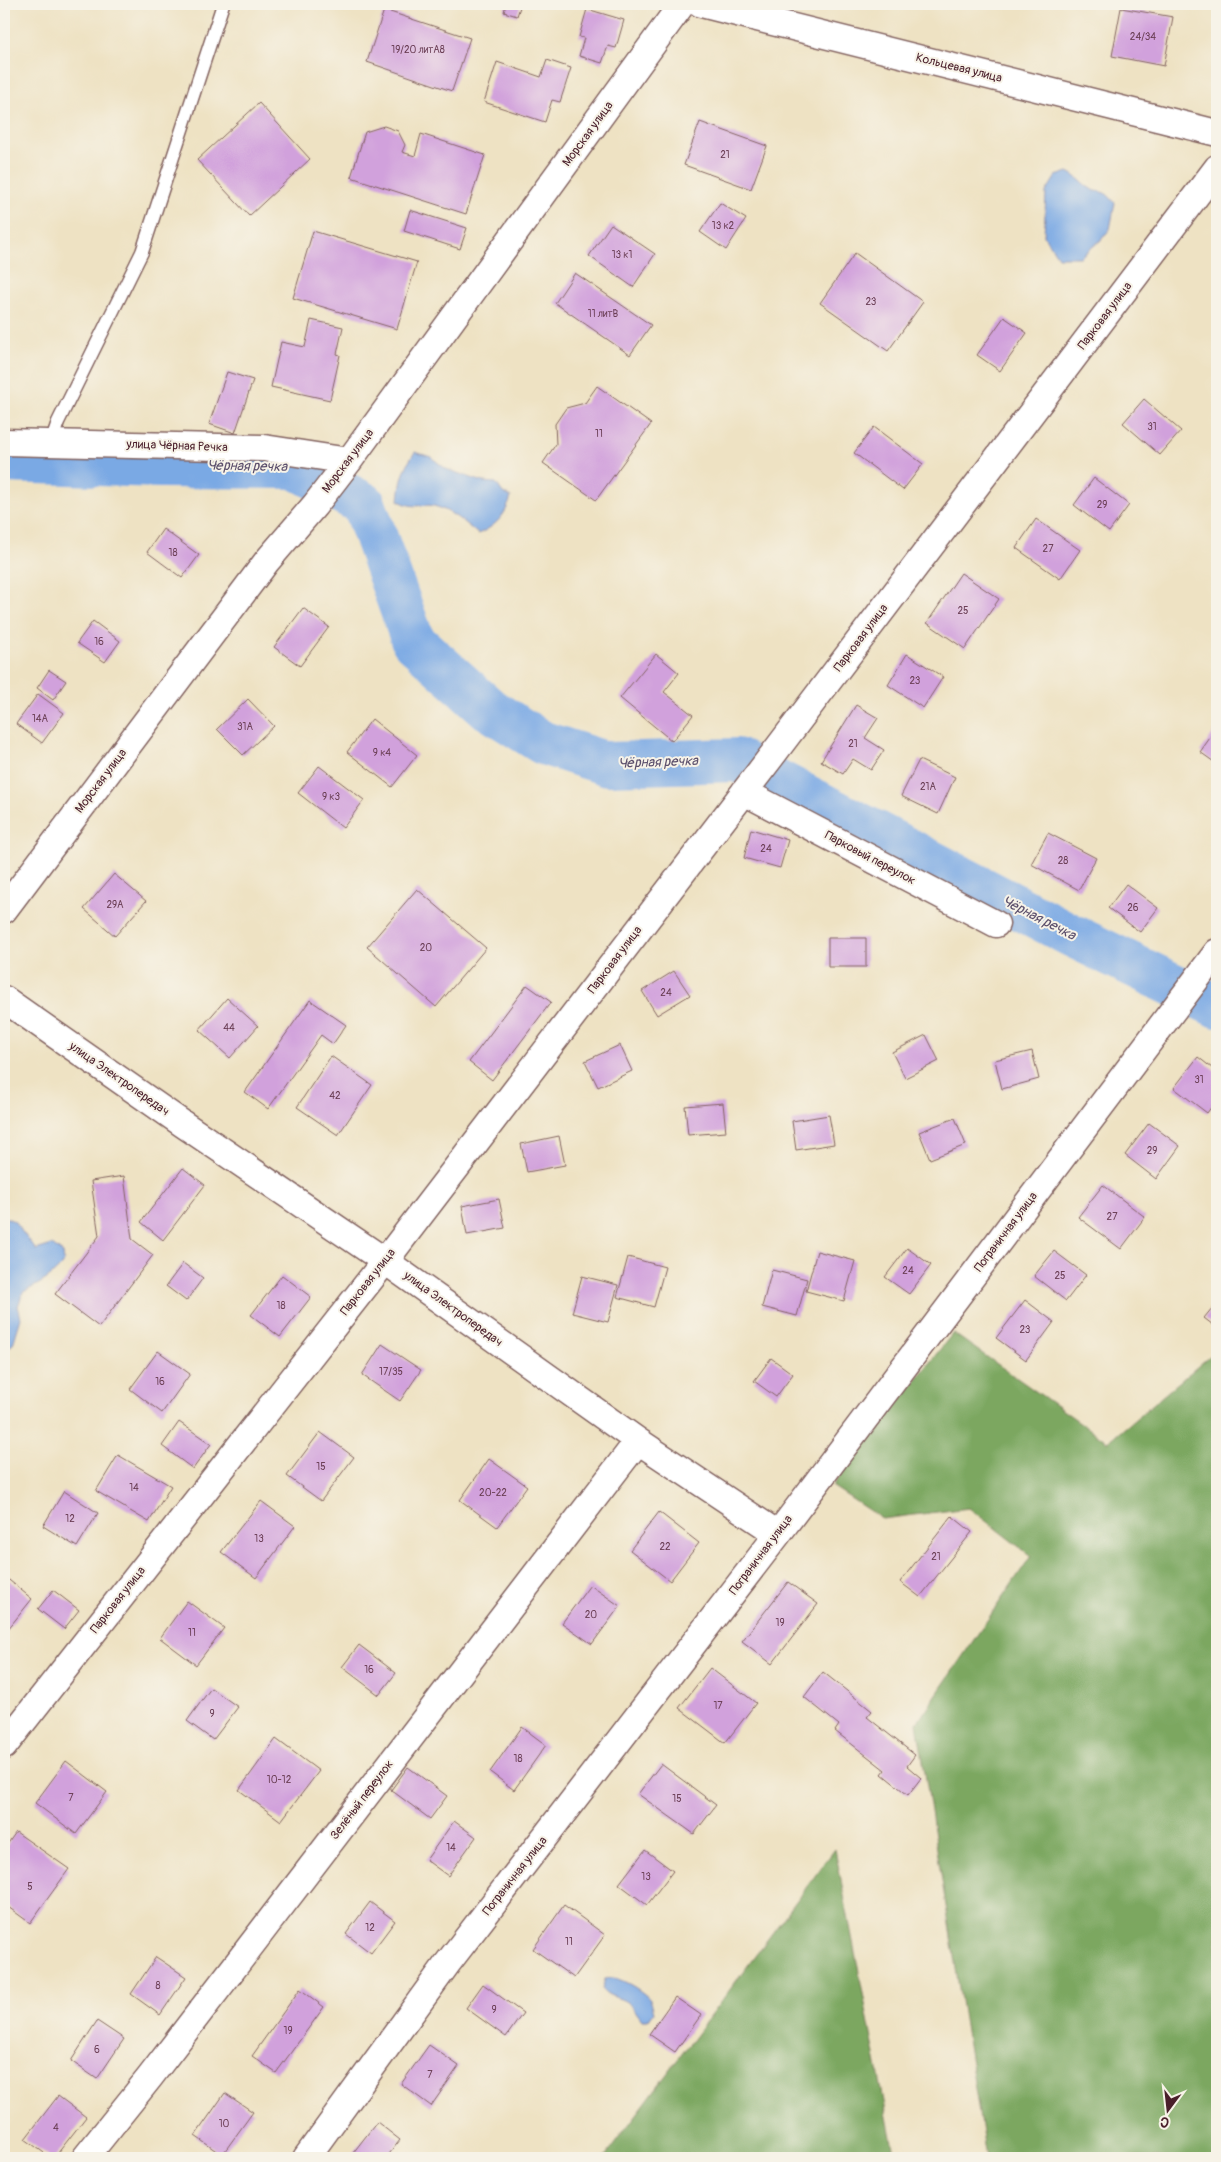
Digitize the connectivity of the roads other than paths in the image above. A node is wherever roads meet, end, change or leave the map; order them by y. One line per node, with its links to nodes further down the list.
1 (223, 4): 7 (lane)
2 (682, 4): 8 (street, Морская улица)
3 (700, 4): 4 (street, Кольцевая улица)
4 (1217, 132)
5 (1217, 168): 9 (street, Парковая улица)
6 (4, 442): 7 (street, улица Чёрная Речка)
7 (51, 442): 8 (street, улица Чёрная Речка)
8 (346, 464): 10 (street, Морская улица)
9 (747, 789): 11 (street, Парковый переулок); 14 (street, Парковая улица)
10 (4, 910)
11 (996, 924)
12 (1217, 952): 16 (street, Пограничная улица)
13 (4, 999): 14 (street, улица Электропередач)
14 (385, 1260): 15 (street, улица Электропередач); 17 (street, Парковая улица)
15 (638, 1441): 16 (street, улица Электропередач); 18 (street, Зелёный переулок)
16 (778, 1534): 19 (street, Пограничная улица)
17 (4, 1746)
18 (85, 2158)
19 (306, 2158)

